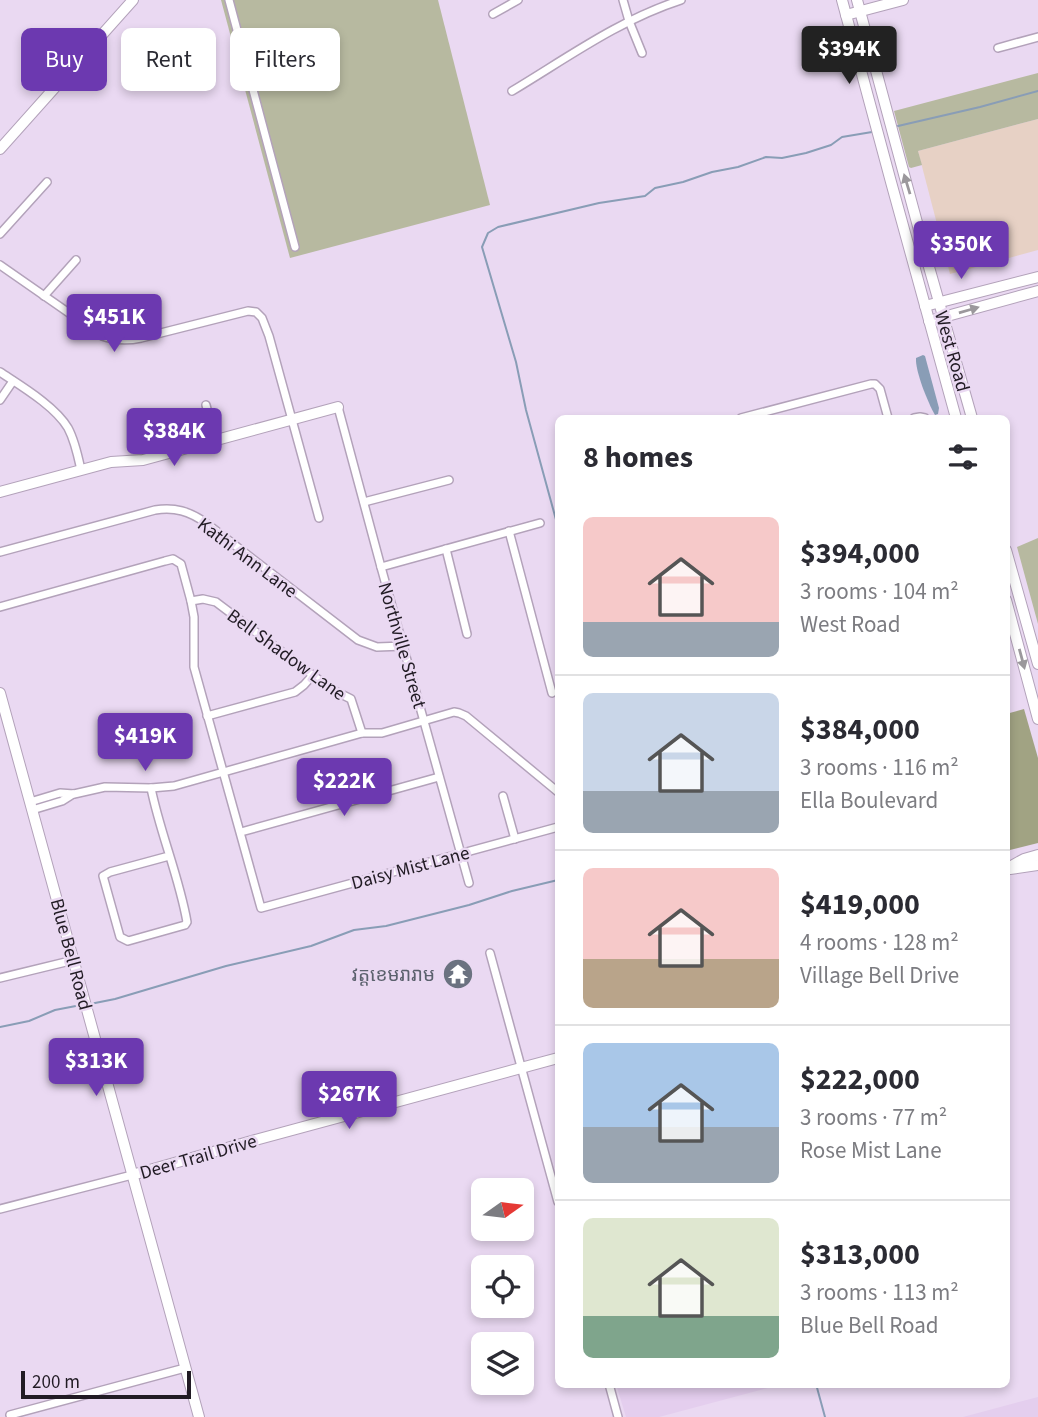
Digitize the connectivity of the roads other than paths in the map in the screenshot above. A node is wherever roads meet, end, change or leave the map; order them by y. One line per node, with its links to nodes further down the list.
1 (133, 0): 16 (street)
2 (229, 0): 19 (street)
3 (518, 0): 9 (street)
4 (623, 0): 11 (street)
5 (681, 0): 11 (street)
6 (903, 0): 8 (street)
7 (849, 1): 8 (street, West Road); 10 (street, West Road)
8 (860, 11): 10 (street); 25 (street, West Road, one-way to 8)
9 (493, 14)
10 (846, 15): 26 (street, West Road)
11 (629, 21): 14 (street); 15 (street)
12 (1038, 37): 13 (street)
13 (998, 48)
14 (642, 53)
15 (512, 91)
16 (0, 149)
17 (47, 182): 18 (street)
18 (0, 234)
19 (295, 247)
20 (76, 260): 24 (street)
21 (0, 265): 24 (street)
22 (1038, 277): 25 (street)
23 (1038, 291): 27 (street, one-way to 23)
24 (44, 296): 38 (street)
25 (940, 303): 26 (street); 27 (street, West Road)
26 (925, 306): 28 (street, West Road)
27 (943, 317): 28 (street); 36 (street, West Road)
28 (929, 321): 37 (street, West Road)
29 (0, 372): 30 (street)
30 (13, 381): 31 (street); 40 (street)
31 (0, 400)
32 (206, 405): 39 (street)
33 (338, 407): 38 (street); 43 (street, Northville Street)
34 (752, 415): 35 (street)
35 (887, 415)
36 (961, 415)
37 (961, 415)
38 (292, 421): 39 (street); 44 (street)
39 (215, 441): 40 (street)
40 (81, 470): 42 (street)
41 (449, 480): 43 (street)
42 (0, 492)
43 (364, 502): 49 (street, Northville Street)
44 (319, 518)
45 (540, 523): 46 (street)
46 (509, 531): 47 (street); 59 (street)
47 (446, 549): 49 (street); 54 (street)
48 (0, 552): 55 (street, Kathi Ann Lane)
49 (381, 567): 55 (street, Northville Street)
50 (1011, 587): 56 (street)
51 (191, 601): 52 (street); 57 (street, Bell Shadow Lane); 60 (street)
52 (0, 607)
53 (1010, 615): 61 (street, one-way to 61)
54 (467, 634)
55 (404, 646): 62 (street, Northville Street)
56 (1038, 664)
57 (312, 676): 60 (street); 63 (street, Bell Shadow Lane)
58 (0, 693): 69 (street, Blue Bell Road)
59 (552, 693)
60 (207, 716): 64 (street)
61 (1038, 719)
62 (424, 720): 63 (street); 65 (street, Northville Street); 67 (street)
63 (362, 733): 64 (street)
64 (223, 772): 66 (street); 71 (street)
65 (439, 777): 71 (street); 73 (street, Northville Street)
66 (151, 788): 69 (street); 75 (street)
67 (555, 789)
68 (503, 796): 72 (street)
69 (31, 806): 81 (street, Blue Bell Road)
70 (555, 828): 72 (street, Daisy Mist Lane)
71 (241, 832): 73 (street, Daisy Mist Lane)
72 (515, 839): 73 (street, Daisy Mist Lane)
73 (461, 853): 79 (street, Northville Street)
74 (1038, 855): 77 (street)
75 (169, 856): 75 (street)
76 (1038, 865): 78 (street)
77 (1010, 867)
78 (1010, 868)
79 (470, 883)
80 (490, 953): 84 (street)
81 (74, 960): 82 (street); 85 (street, Blue Bell Road)
82 (0, 978)
83 (555, 1059): 84 (street, Deer Trail Drive)
84 (521, 1068): 85 (street, Deer Trail Drive); 86 (street)
85 (132, 1175): 87 (street, Deer Trail Drive); 88 (street, Blue Bell Road)
86 (555, 1191)
87 (0, 1209)
88 (185, 1368): 90 (street); 91 (street, Blue Bell Road)
89 (610, 1388): 92 (street)
90 (10, 1415)
91 (199, 1417)
92 (618, 1417)

